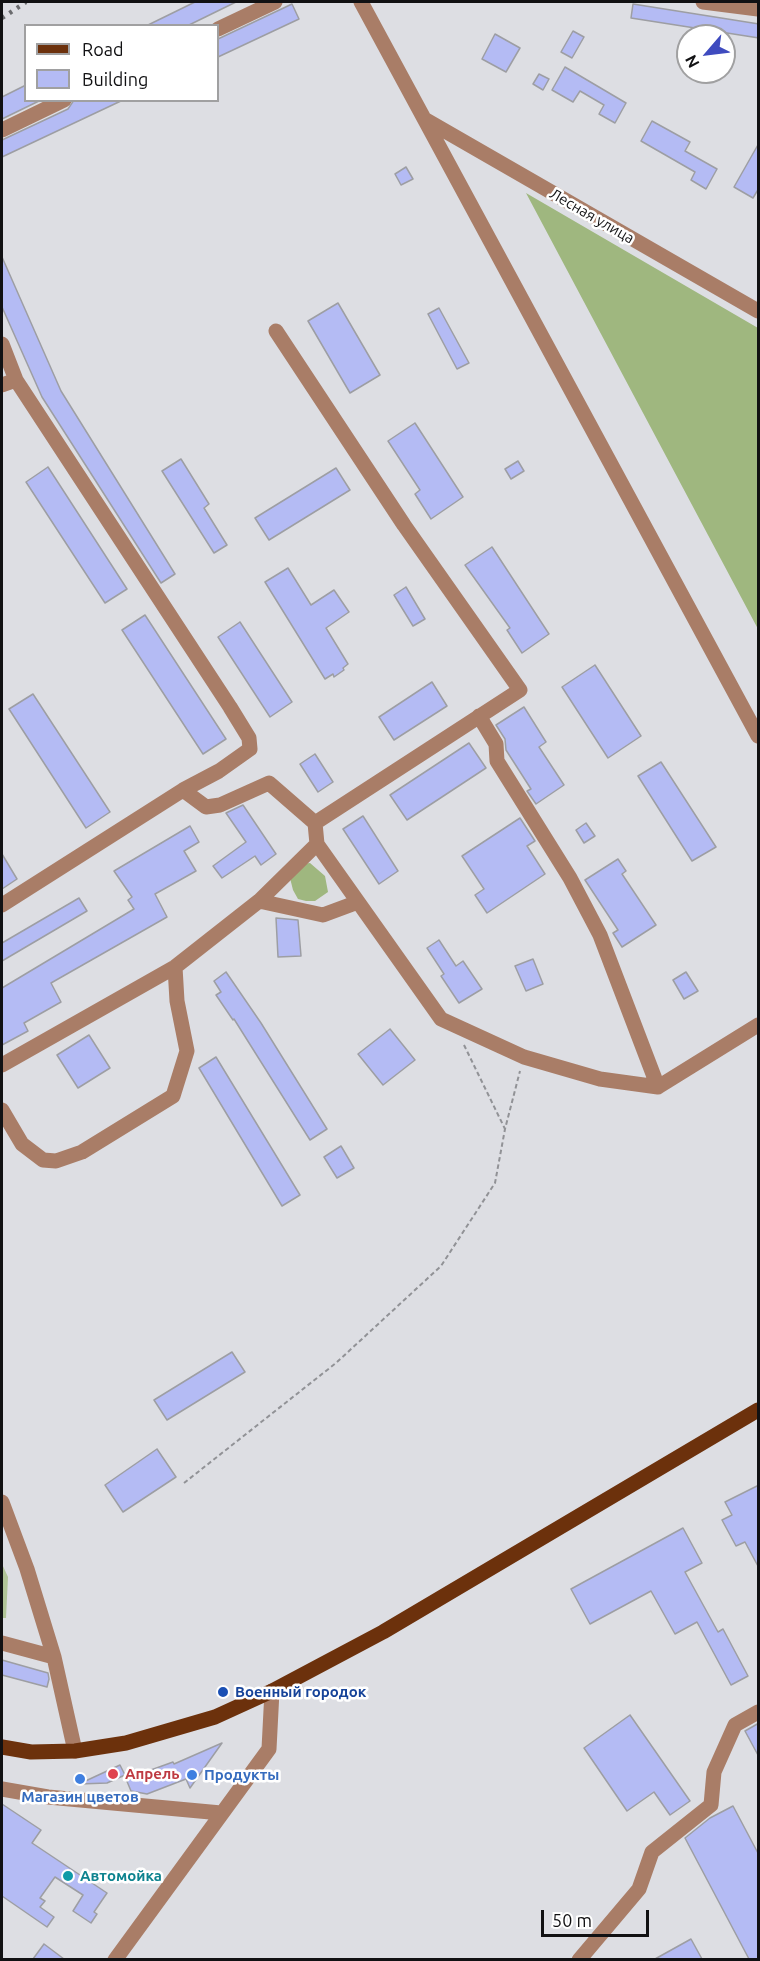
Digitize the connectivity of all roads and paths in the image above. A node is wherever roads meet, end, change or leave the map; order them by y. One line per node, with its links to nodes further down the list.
1 (275, 2): 5 (street)
2 (361, 2): 7 (street)
3 (703, 2): 4 (street)
4 (759, 9)
5 (219, 29)
6 (60, 102): 8 (street)
7 (426, 120): 9 (street, Лесная улица); 14 (street)
8 (2, 130)
9 (759, 311)
10 (276, 330): 13 (street)
11 (2, 344): 12 (street)
12 (9, 382): 15 (street)
13 (479, 716): 16 (street); 26 (street)
14 (759, 736)
15 (183, 790): 16 (street); 20 (street)
16 (315, 823): 17 (street)
17 (317, 844): 18 (street); 19 (street)
18 (259, 902): 19 (street); 21 (street)
19 (358, 902): 24 (street)
20 (2, 905)
21 (175, 967): 25 (street); 27 (street)
22 (759, 1025): 26 (street)
23 (463, 1044): 28 (path)
24 (524, 1057): 26 (street); 28 (path)
25 (2, 1065)
26 (658, 1087)
27 (2, 1110)
28 (505, 1129): 30 (path)
29 (759, 1410): 34 (main road)
30 (184, 1483)
31 (2, 1502): 33 (street)
32 (2, 1643): 33 (street)
33 (54, 1657): 37 (street)
34 (272, 1691): 37 (main road); 39 (street)
35 (759, 1712): 41 (street)
36 (2, 1747): 37 (main road)
37 (75, 1751)
38 (2, 1789): 39 (street)
39 (221, 1813): 40 (street)
40 (115, 1959)
41 (579, 1959)

